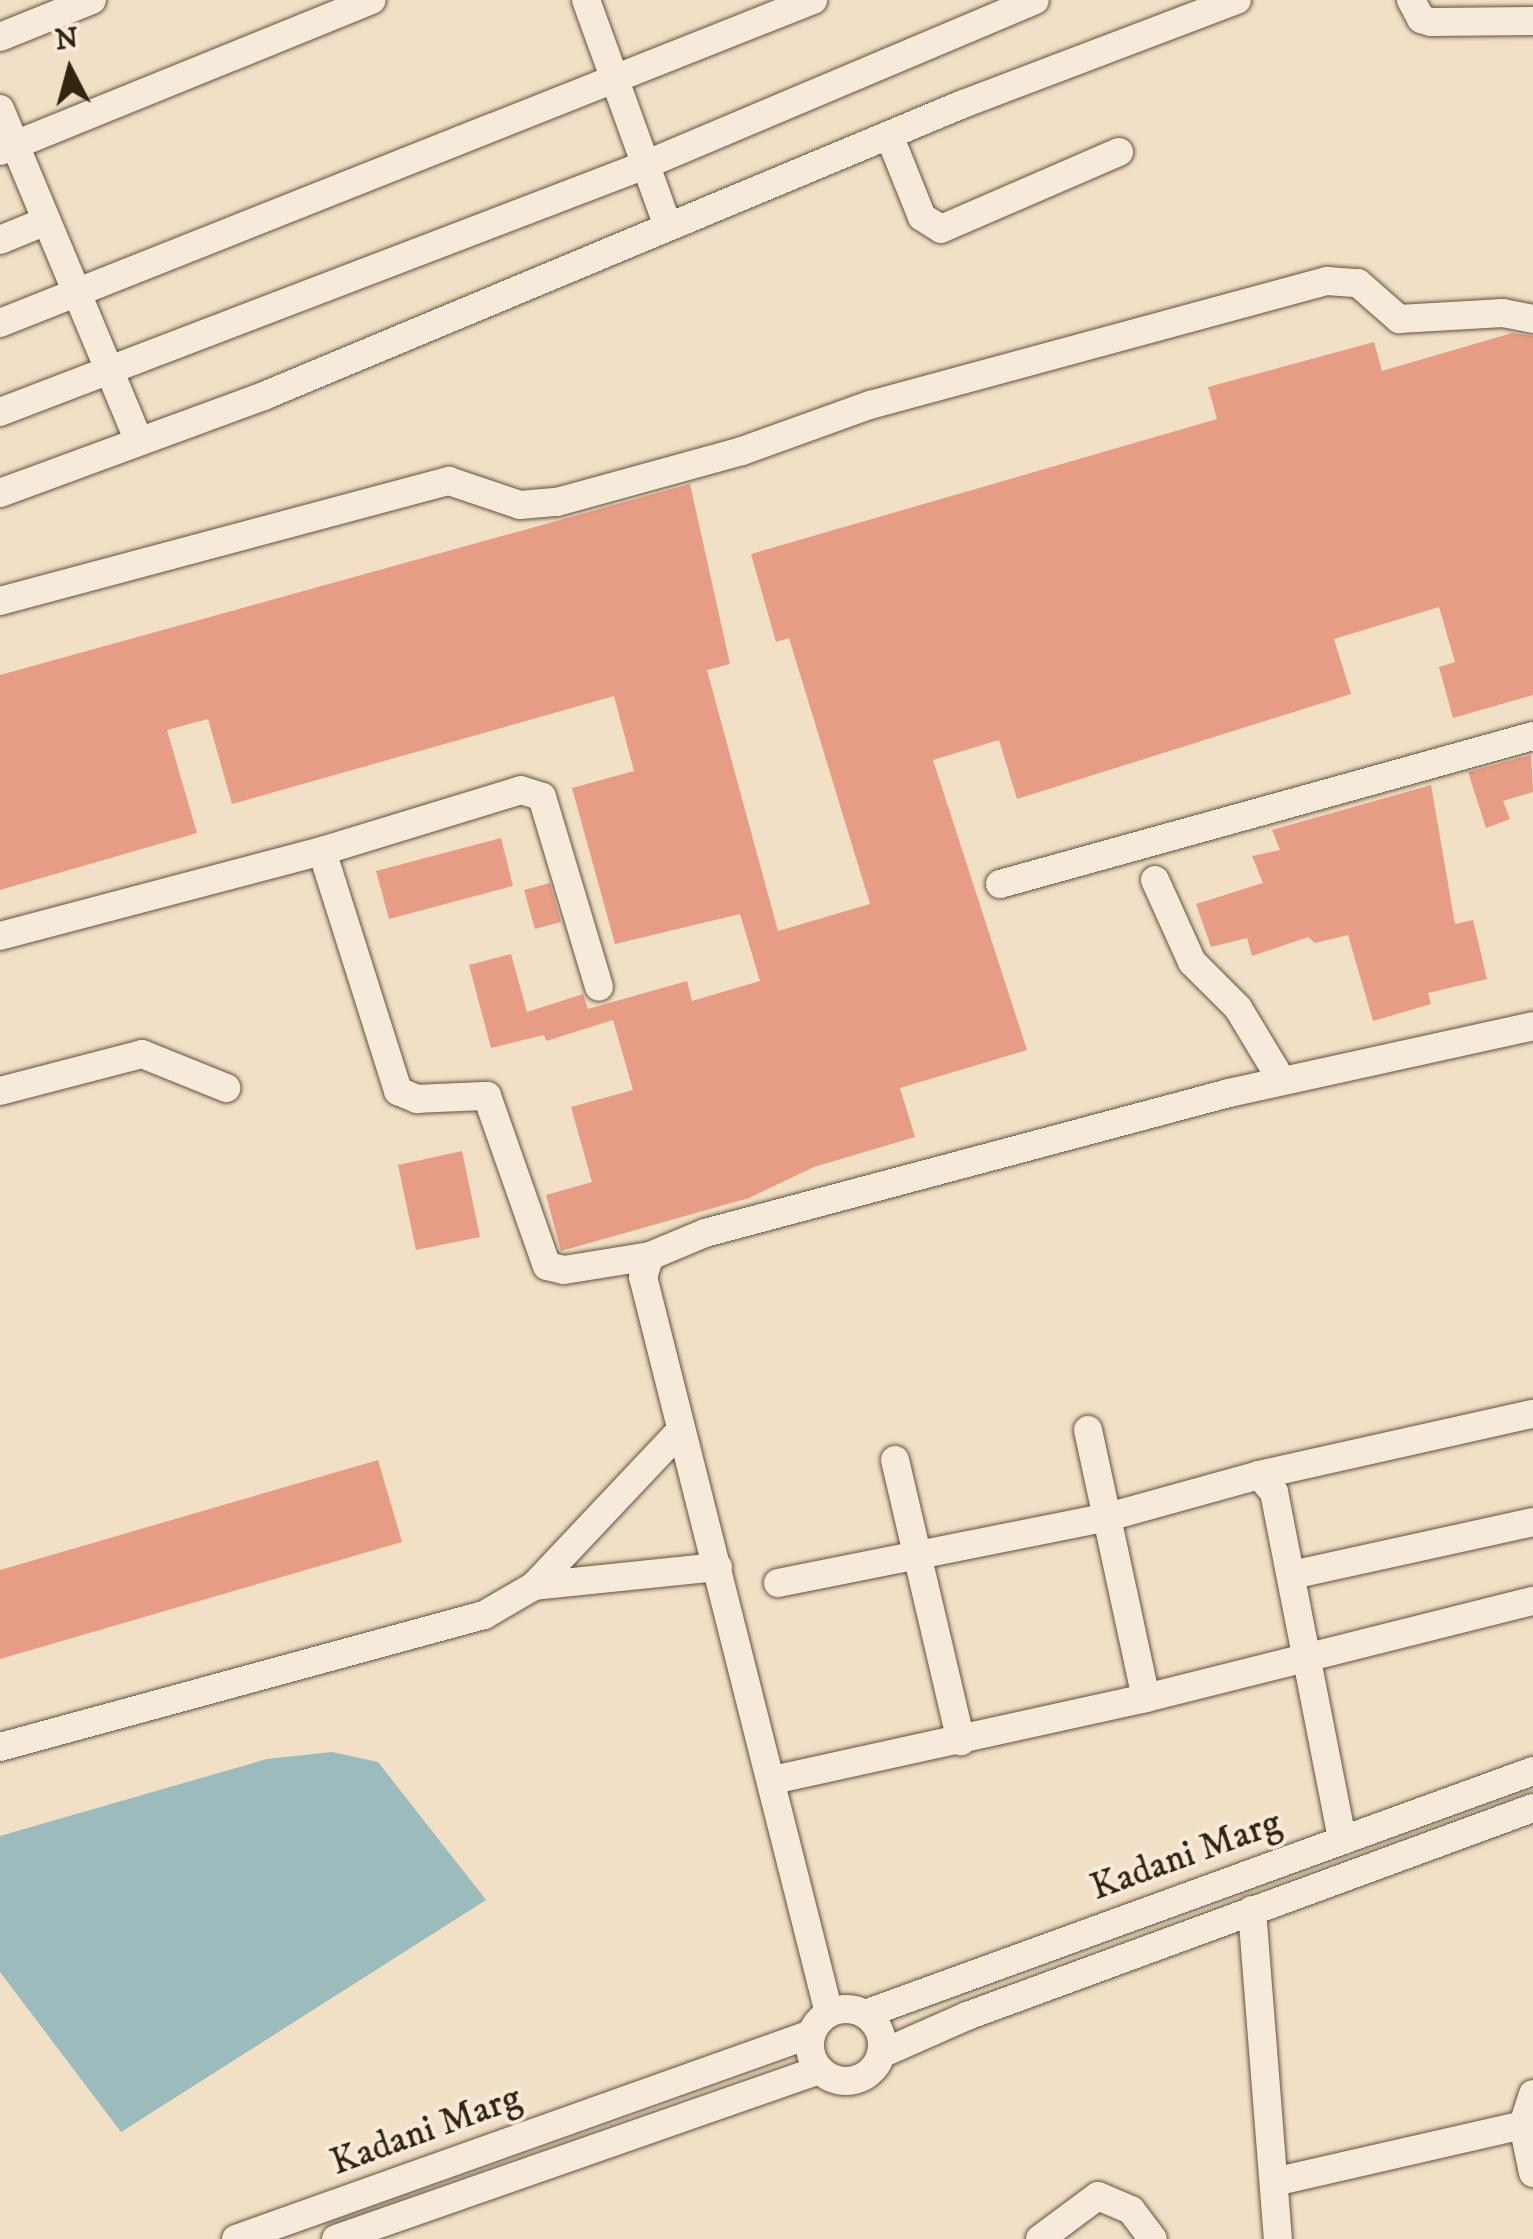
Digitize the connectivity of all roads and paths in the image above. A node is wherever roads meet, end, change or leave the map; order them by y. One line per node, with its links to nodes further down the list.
1 (92, 0): 9 (street)
2 (372, 0): 13 (street)
3 (813, 0): 10 (street)
4 (1035, 0): 15 (street)
5 (1237, 0): 12 (street)
6 (1411, 0): 8 (street)
7 (593, 2): 10 (street)
8 (1533, 21)
9 (0, 37)
10 (617, 80): 15 (street); 19 (street)
11 (0, 109): 13 (street)
12 (889, 136): 14 (street); 17 (street)
13 (7, 148): 16 (street)
14 (1118, 152)
15 (645, 165): 17 (street); 22 (street)
16 (46, 221): 18 (street); 19 (street)
17 (668, 227): 24 (street)
18 (0, 240)
19 (76, 292): 21 (street); 22 (street)
20 (1533, 318): 26 (street)
21 (0, 323)
22 (108, 368): 23 (street); 24 (street)
23 (0, 412)
24 (138, 438): 25 (street)
25 (0, 493)
26 (0, 601)
27 (1533, 736): 30 (street)
28 (322, 851): 31 (street); 32 (street); 37 (street)
29 (1154, 880): 34 (street)
30 (1000, 884)
31 (0, 936)
32 (600, 988)
33 (1533, 1026): 34 (street)
34 (1282, 1081): 37 (street)
35 (226, 1088): 36 (street)
36 (0, 1091)
37 (650, 1256): 39 (street)
38 (1533, 1414): 42 (street)
39 (680, 1430): 46 (street); 49 (street)
40 (1088, 1430): 43 (street)
41 (894, 1460): 45 (street)
42 (1259, 1475): 43 (street); 47 (street)
43 (1108, 1517): 45 (street); 52 (street)
44 (1533, 1522): 47 (street)
45 (914, 1557): 48 (street); 53 (street)
46 (718, 1568): 49 (street); 56 (street)
47 (1292, 1575): 51 (street)
48 (778, 1583)
49 (534, 1586): 54 (street)
50 (1533, 1601): 51 (street)
51 (1309, 1658): 52 (street); 58 (street)
52 (1146, 1698): 53 (street)
53 (961, 1740): 56 (street)
54 (0, 1747)
55 (1533, 1770): 58 (street, Kadani Marg)
56 (774, 1780): 61 (street)
57 (1533, 1808): 59 (street, Kadani Marg)
58 (1342, 1840): 60 (street, Kadani Marg)
59 (1252, 1910): 62 (street, Kadani Marg); 67 (street)
60 (865, 2014): 61 (street); 62 (street)
61 (820, 2023): 63 (street); 68 (street, Kadani Marg)
62 (882, 2054): 63 (street)
63 (819, 2070): 69 (street, Kadani Marg)
64 (1533, 2094): 65 (street)
65 (1522, 2125): 66 (street); 67 (street)
66 (1533, 2173)
67 (1274, 2182): 72 (street)
68 (236, 2239)
69 (336, 2239)
70 (1040, 2239): 71 (street)
71 (1153, 2239)
72 (1278, 2239)

